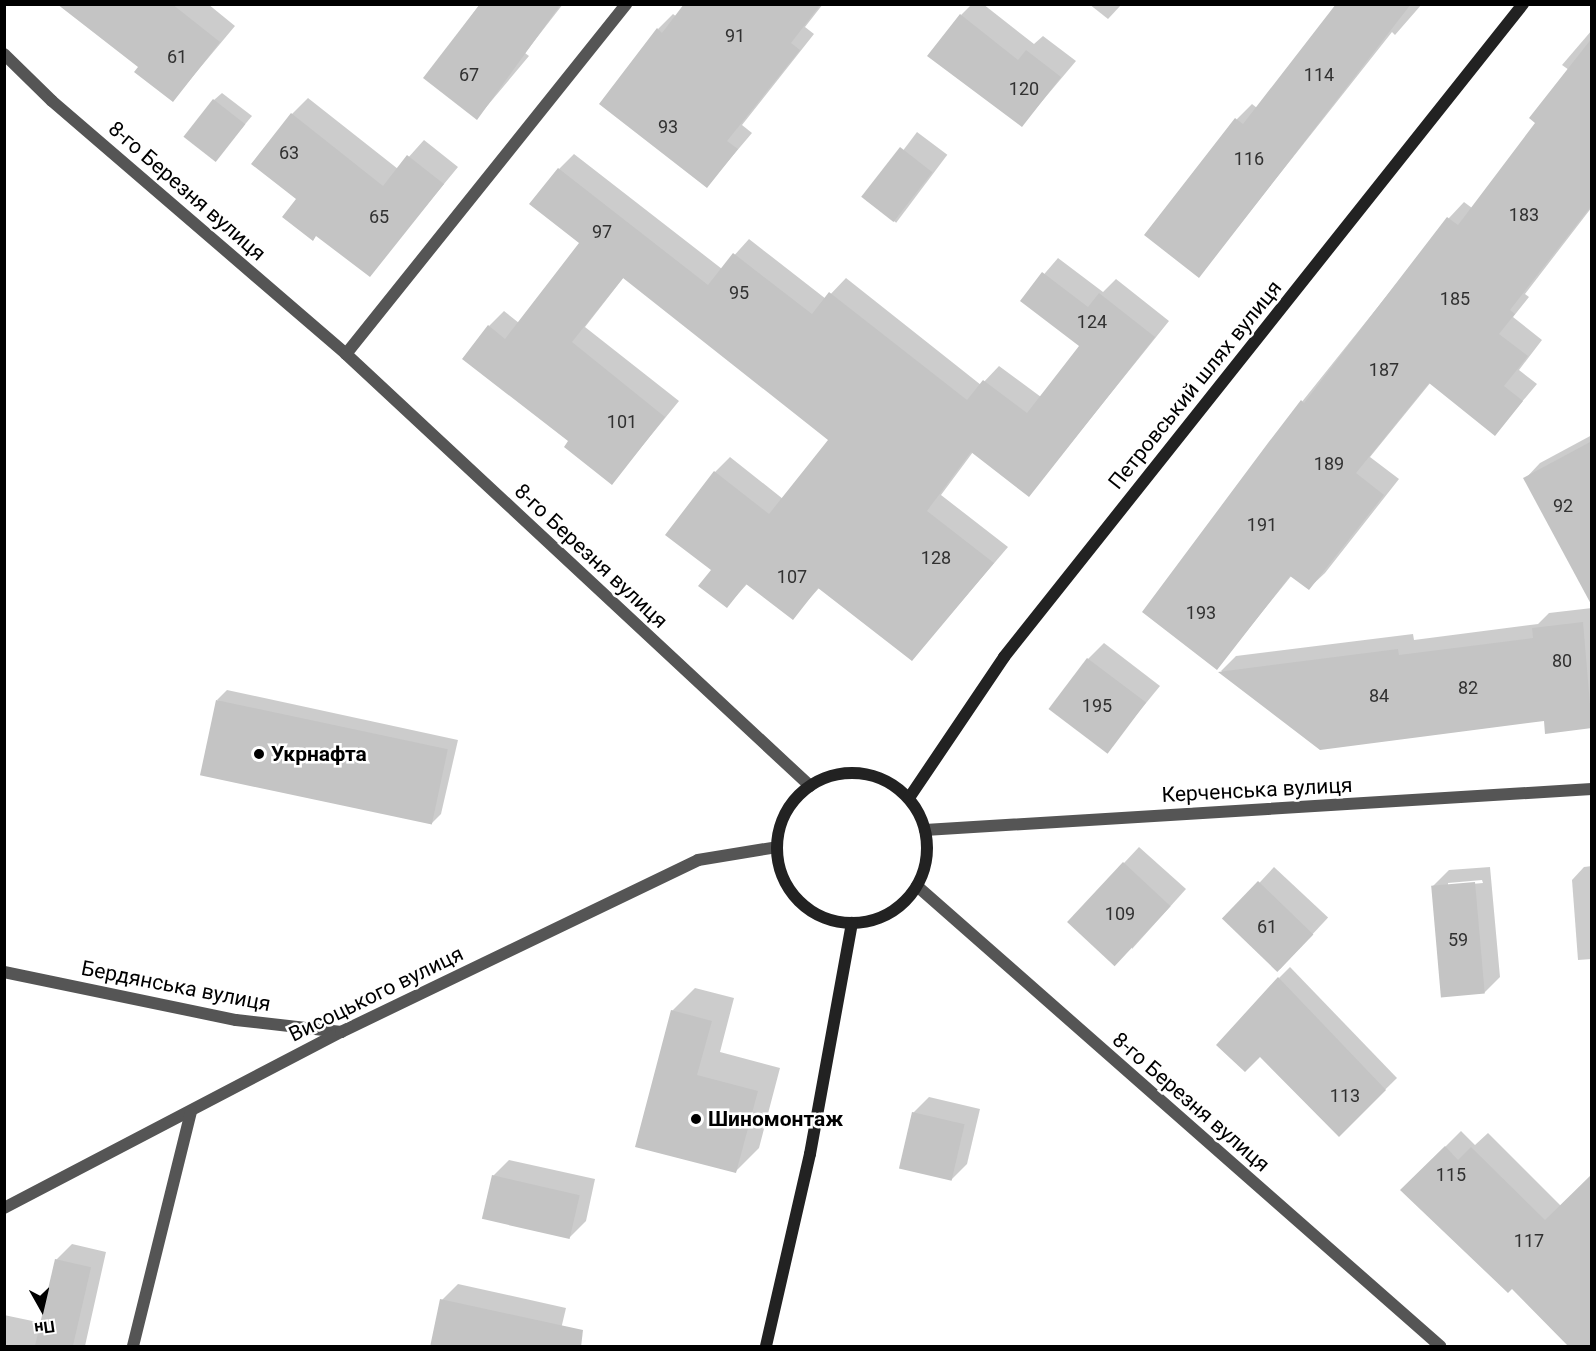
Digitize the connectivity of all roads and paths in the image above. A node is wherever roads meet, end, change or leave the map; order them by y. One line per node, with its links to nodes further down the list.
1 (626, 4): 4 (street)
2 (1523, 4): 7 (street, Петровський шлях вулиця)
3 (4, 54): 4 (street, 8-го Березня вулиця)
4 (346, 354): 5 (street, 8-го Березня вулиця)
5 (810, 786): 7 (street); 9 (street)
6 (1592, 789): 8 (street, Керченська вулиця)
7 (909, 798): 8 (street)
8 (925, 830): 10 (street)
9 (777, 847): 11 (street); 13 (street, Висоцького вулиця)
10 (917, 886): 11 (street); 18 (street, 8-го Березня вулиця)
11 (852, 923): 17 (street)
12 (4, 972): 13 (street, Бердянська вулиця)
13 (341, 1032): 14 (street, Висоцького вулиця)
14 (191, 1111): 15 (street, Висоцького вулиця); 16 (street)
15 (4, 1208)
16 (133, 1347)
17 (766, 1347)
18 (1440, 1347)

